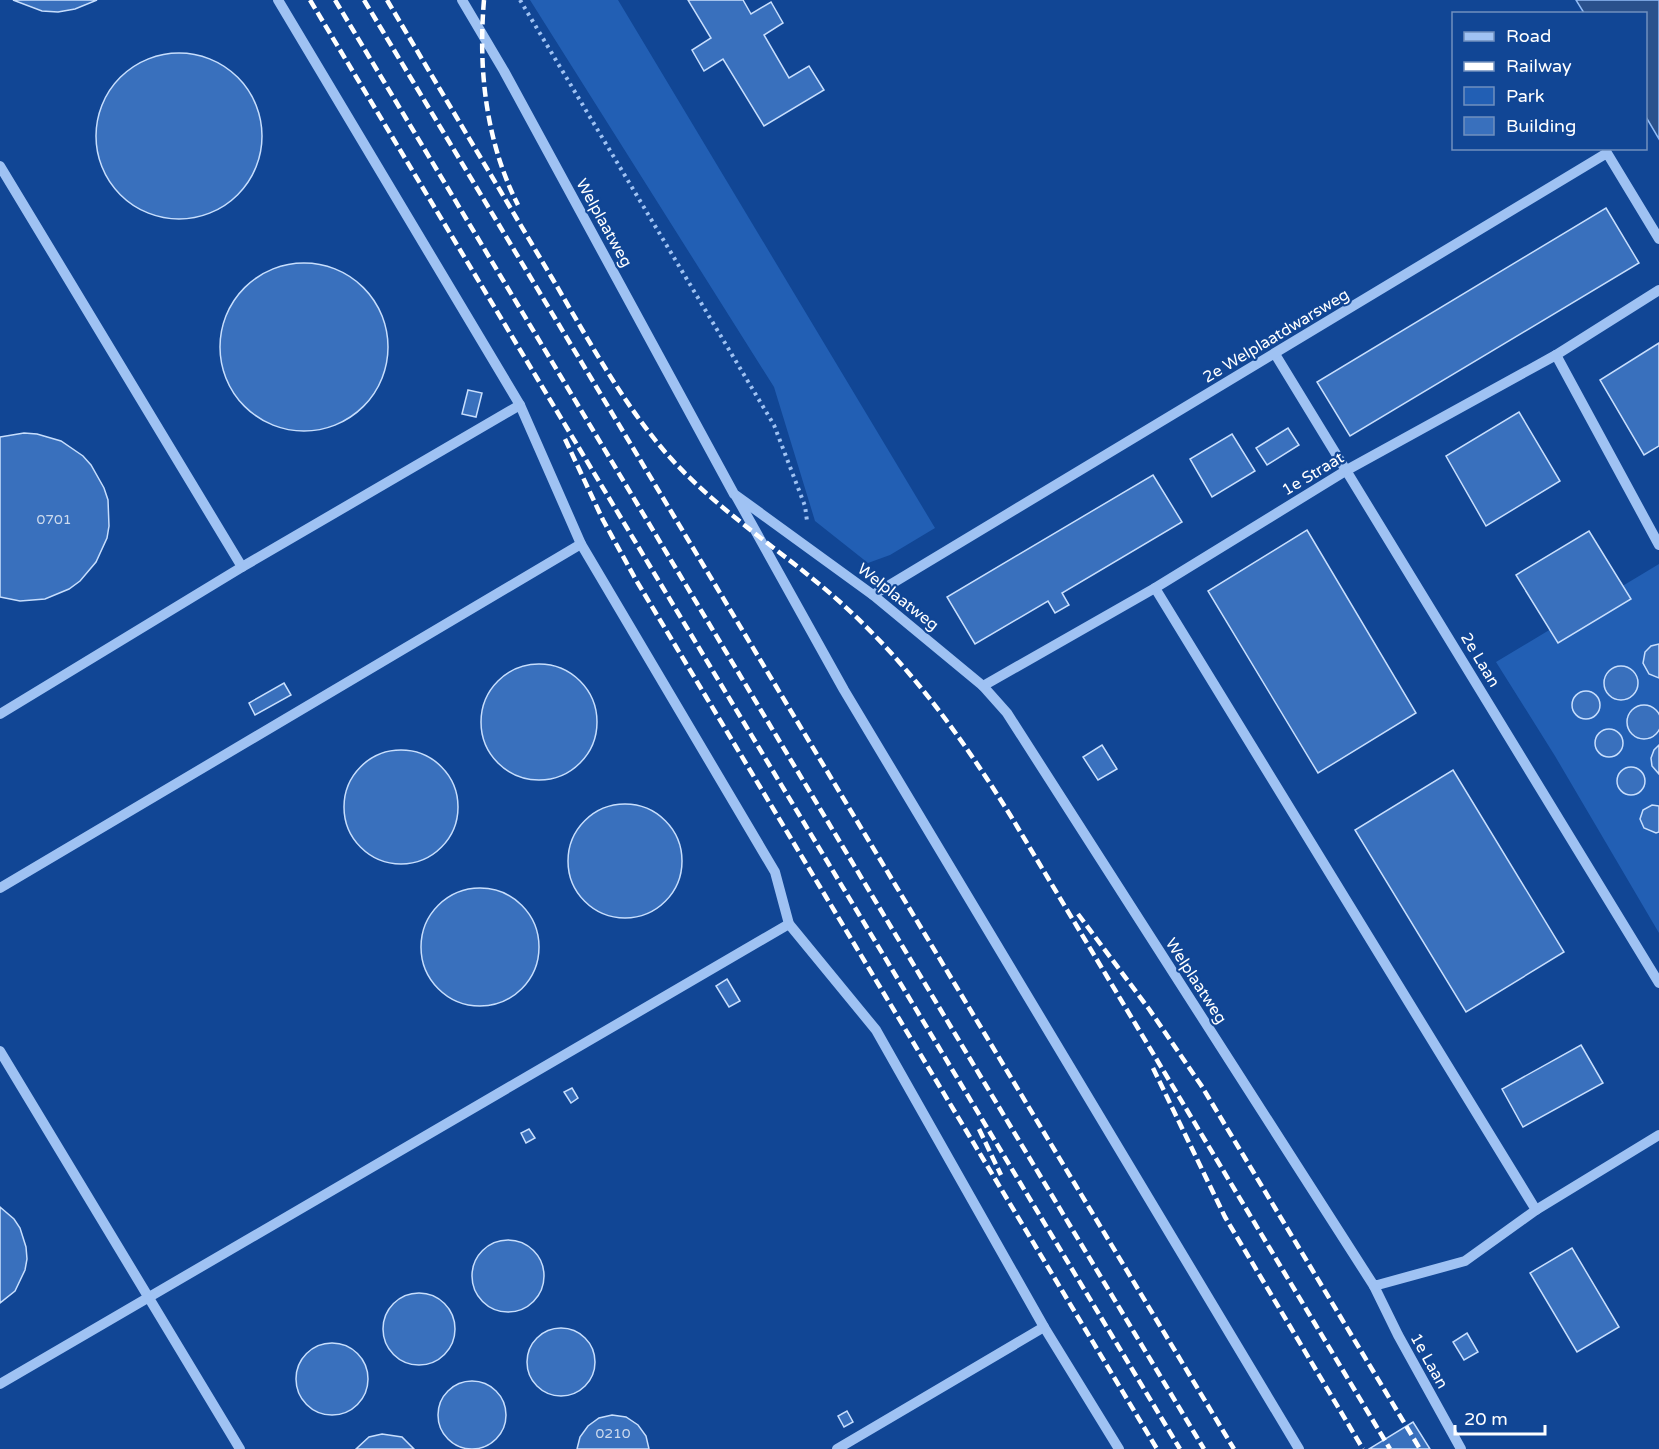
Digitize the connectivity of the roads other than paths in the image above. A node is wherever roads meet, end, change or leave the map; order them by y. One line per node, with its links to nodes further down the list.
1 (278, 0): 8 (lane)
2 (462, 0): 10 (lane, Welplaatweg)
3 (0, 166): 13 (lane)
4 (1659, 239): 6 (lane, 2e Welplaatdwarsweg)
5 (1659, 290): 7 (lane, 1e Straat)
6 (1275, 354): 9 (lane, 2e Laan); 15 (lane, 2e Welplaatdwarsweg)
7 (1556, 355): 9 (lane, 1e Straat); 12 (lane)
8 (520, 405): 11 (lane); 13 (lane)
9 (1347, 470): 14 (lane, 1e Straat); 20 (lane, 2e Laan)
10 (734, 494): 15 (lane, Welplaatweg); 31 (lane, Welplaatweg)
11 (580, 544): 18 (lane); 19 (lane)
12 (1659, 545)
13 (242, 567): 17 (lane)
14 (1155, 588): 16 (lane, 1e Straat); 23 (lane)
15 (873, 595): 16 (lane, Welplaatweg)
16 (983, 686): 24 (lane, Welplaatweg)
17 (0, 714)
18 (0, 888)
19 (789, 924): 25 (lane); 26 (lane)
20 (1659, 982)
21 (0, 1052): 25 (lane)
22 (1659, 1135): 23 (lane)
23 (1536, 1210): 24 (lane)
24 (1374, 1286): 32 (lane, 1e Laan)
25 (148, 1296): 27 (lane); 28 (lane)
26 (1044, 1327): 29 (lane); 30 (lane)
27 (0, 1384)
28 (240, 1449)
29 (837, 1449)
30 (1119, 1449)
31 (1299, 1449)
32 (1461, 1449)

